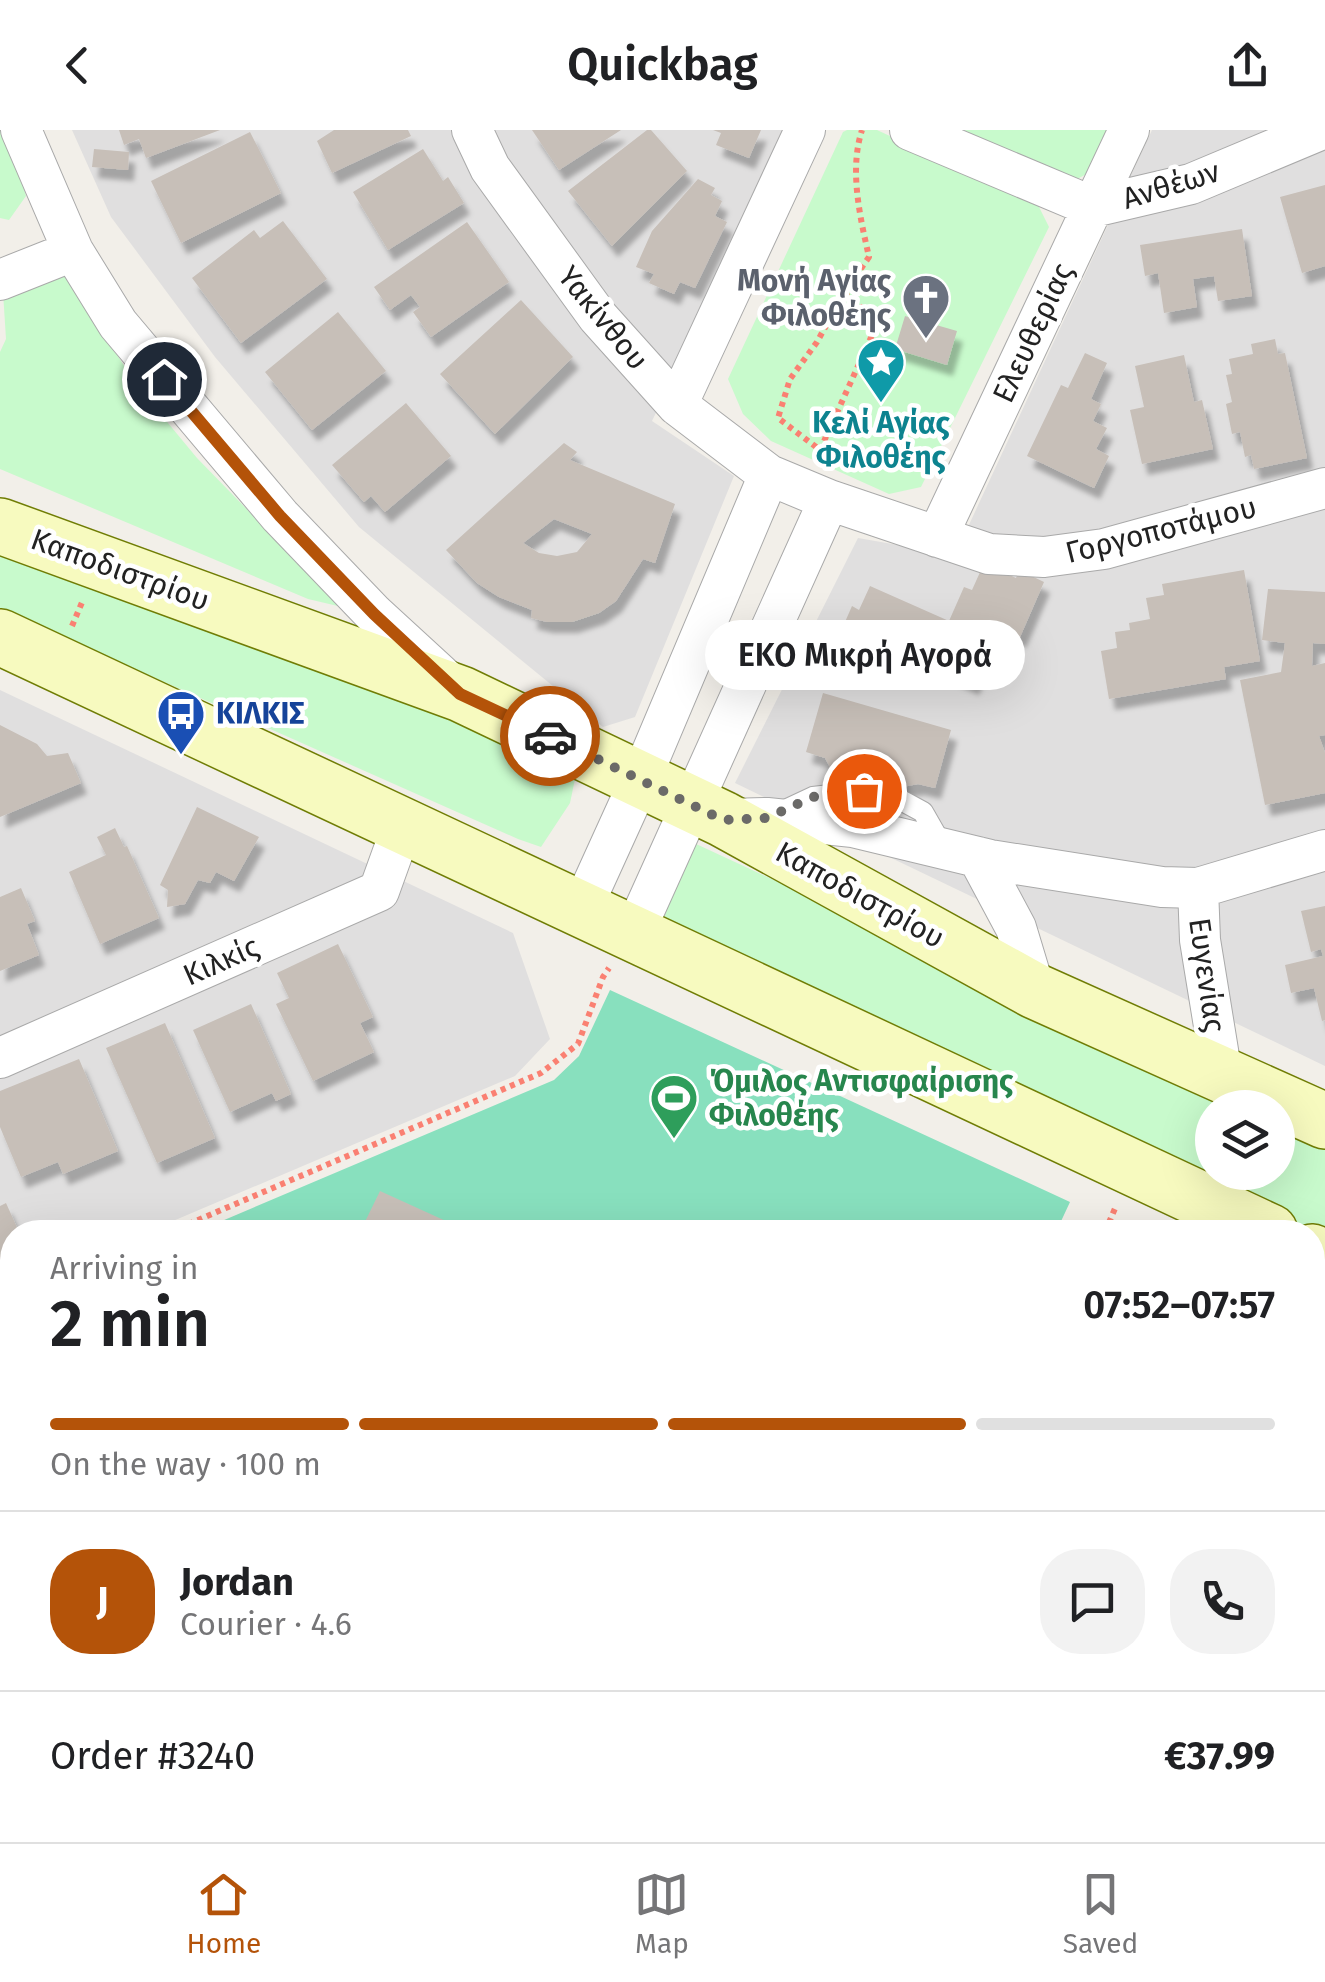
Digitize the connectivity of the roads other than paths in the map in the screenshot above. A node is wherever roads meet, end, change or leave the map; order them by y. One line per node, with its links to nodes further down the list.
1 (21, 130): 8 (street)
2 (472, 130): 10 (street, Υακίνθου)
3 (805, 130): 10 (street)
4 (910, 130): 7 (street, Ανθέων)
5 (1129, 130): 7 (street, Ελευθερίας)
6 (1320, 130): 7 (street, Ανθέων)
7 (1092, 208): 14 (street, Ελευθερίας)
8 (74, 251): 9 (street); 16 (street)
9 (0, 280)
10 (676, 404): 11 (street, Υακίνθου)
11 (800, 488): 14 (street, Γοργοποτάμου); 17 (street); 18 (street)
12 (1325, 488): 14 (street, Γοργοποτάμου)
13 (0, 526): 16 (main road, Καποδιστρίου)
14 (937, 536)
15 (0, 637): 19 (main road)
16 (460, 694): 17 (main road, Καποδιστρίου)
17 (642, 778): 18 (main road, Καποδιστρίου); 23 (street)
18 (727, 814): 21 (street); 24 (street); 25 (main road, Καποδιστρίου)
19 (402, 827): 23 (main road); 26 (street, Κιλκίς)
20 (1325, 850): 22 (street, Ευγενίας)
21 (961, 853): 22 (street); 25 (street)
22 (1198, 888): 27 (street, Ευγενίας)
23 (581, 910): 24 (main road)
24 (633, 935): 29 (main road)
25 (1035, 990): 27 (main road, Καποδιστρίου)
26 (0, 1058)
27 (1222, 1075): 28 (main road, Καποδιστρίου)
28 (1325, 1121)
29 (1244, 1220)

